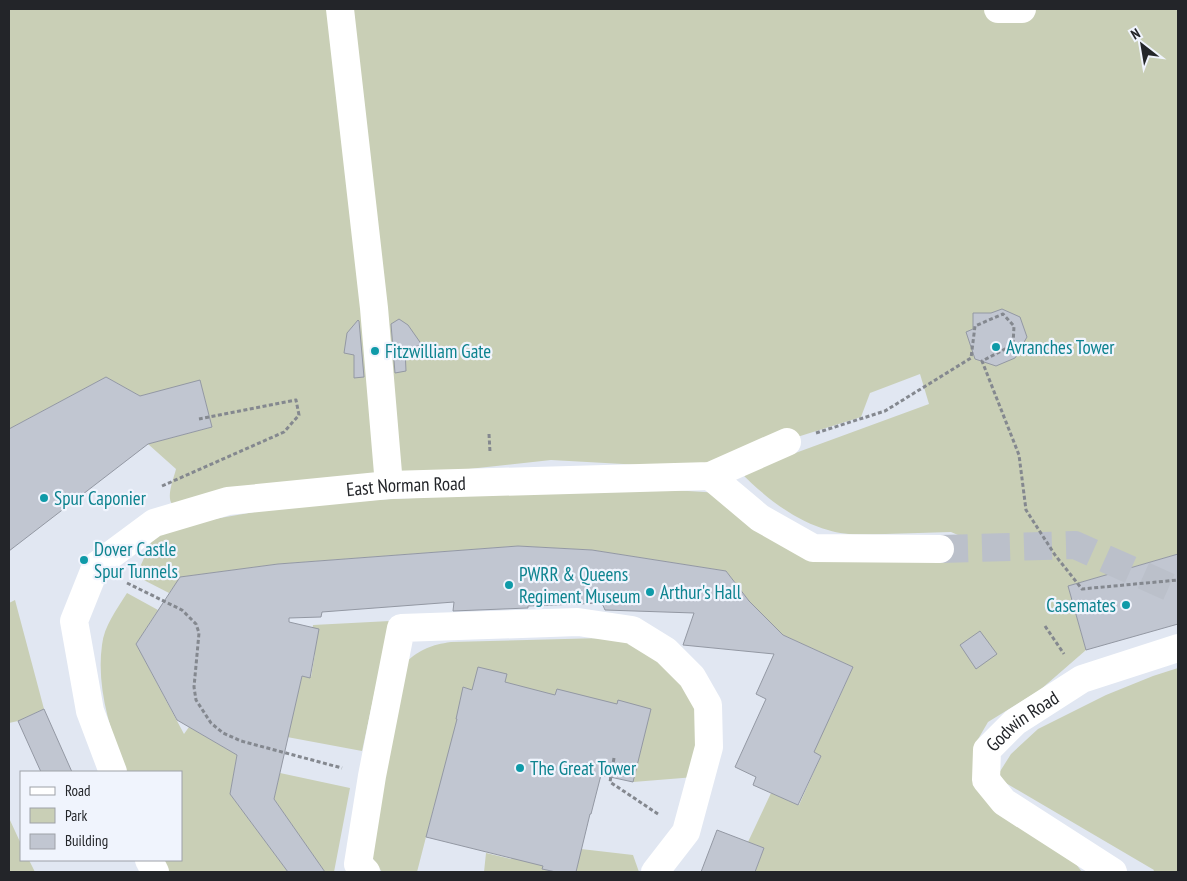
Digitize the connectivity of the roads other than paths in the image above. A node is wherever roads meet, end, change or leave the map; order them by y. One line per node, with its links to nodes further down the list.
1 (340, 9): 6 (lane)
2 (998, 9): 3 (lane)
3 (1022, 9)
4 (787, 442): 5 (lane, East Norman Road)
5 (710, 476): 6 (lane, East Norman Road); 7 (lane)
6 (389, 485): 9 (lane, East Norman Road)
7 (940, 549)
8 (1178, 648): 12 (lane, Godwin Road)
9 (113, 771)
10 (366, 872): 11 (lane)
11 (654, 872)
12 (1112, 872)

